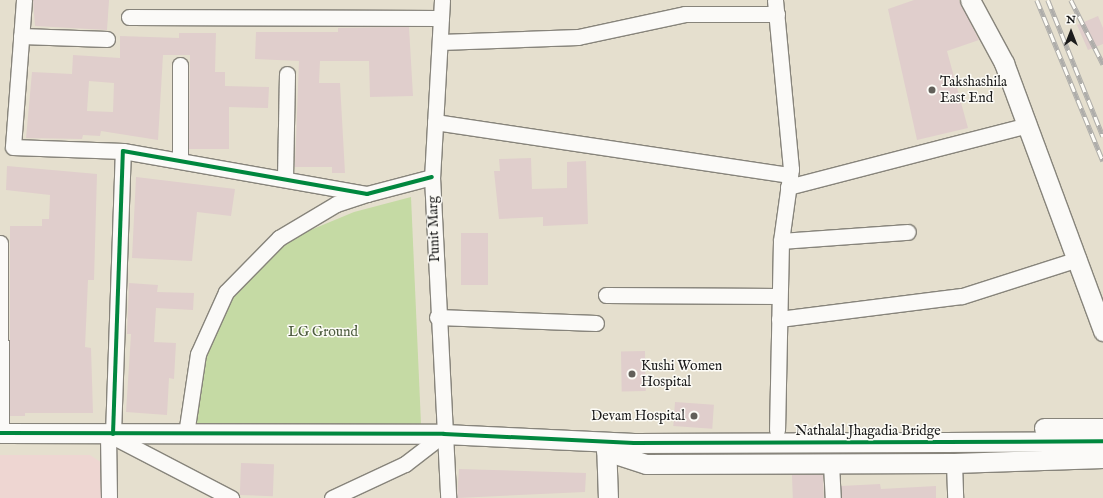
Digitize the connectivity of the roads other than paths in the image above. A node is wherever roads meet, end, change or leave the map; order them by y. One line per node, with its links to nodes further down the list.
1 (24, 0): 7 (street)
2 (442, 0): 6 (street, Punit Marg)
3 (970, 0): 13 (street)
4 (776, 7): 9 (street); 19 (street)
5 (129, 17): 6 (street)
6 (441, 18): 9 (street, Punit Marg)
7 (22, 36): 8 (street); 14 (street)
8 (107, 39)
9 (440, 42): 12 (street, Punit Marg)
10 (180, 65): 16 (street)
11 (287, 74): 18 (street)
12 (435, 122): 17 (street, Punit Marg); 19 (street)
13 (1028, 125): 19 (street); 24 (street)
14 (7, 147): 15 (street)
15 (123, 150): 16 (street); 34 (street)
16 (180, 159): 18 (street)
17 (432, 177): 20 (street); 27 (street, Punit Marg)
18 (285, 178): 20 (street)
19 (789, 181): 22 (street)
20 (367, 194): 35 (street)
21 (908, 232): 22 (street)
22 (781, 241): 26 (street)
23 (0, 243): 33 (street)
24 (1078, 259): 28 (street); 30 (street)
25 (606, 295): 26 (street)
26 (779, 296): 28 (street)
27 (437, 317): 29 (street); 36 (street, Punit Marg)
28 (779, 319): 32 (street)
29 (596, 323)
30 (1103, 331)
31 (1103, 428): 32 (street)
32 (776, 430): 38 (street)
33 (1, 433): 34 (street)
34 (110, 434): 35 (street); 44 (street); 45 (street)
35 (186, 434): 36 (street)
36 (444, 434): 38 (street); 46 (street); 47 (street, Punit Marg)
37 (1103, 441): 39 (street, Nathalal Jhagadia Bridge)
38 (606, 446): 39 (street); 43 (street); 48 (street)
39 (634, 447): 40 (street, Nathalal Jhagadia Bridge)
40 (1103, 450)
41 (1103, 458): 42 (street)
42 (954, 463): 43 (street); 50 (street)
43 (831, 464): 49 (street)
44 (109, 498)
45 (232, 498)
46 (332, 498)
47 (448, 498)
48 (608, 498)
49 (832, 498)
50 (955, 498)

